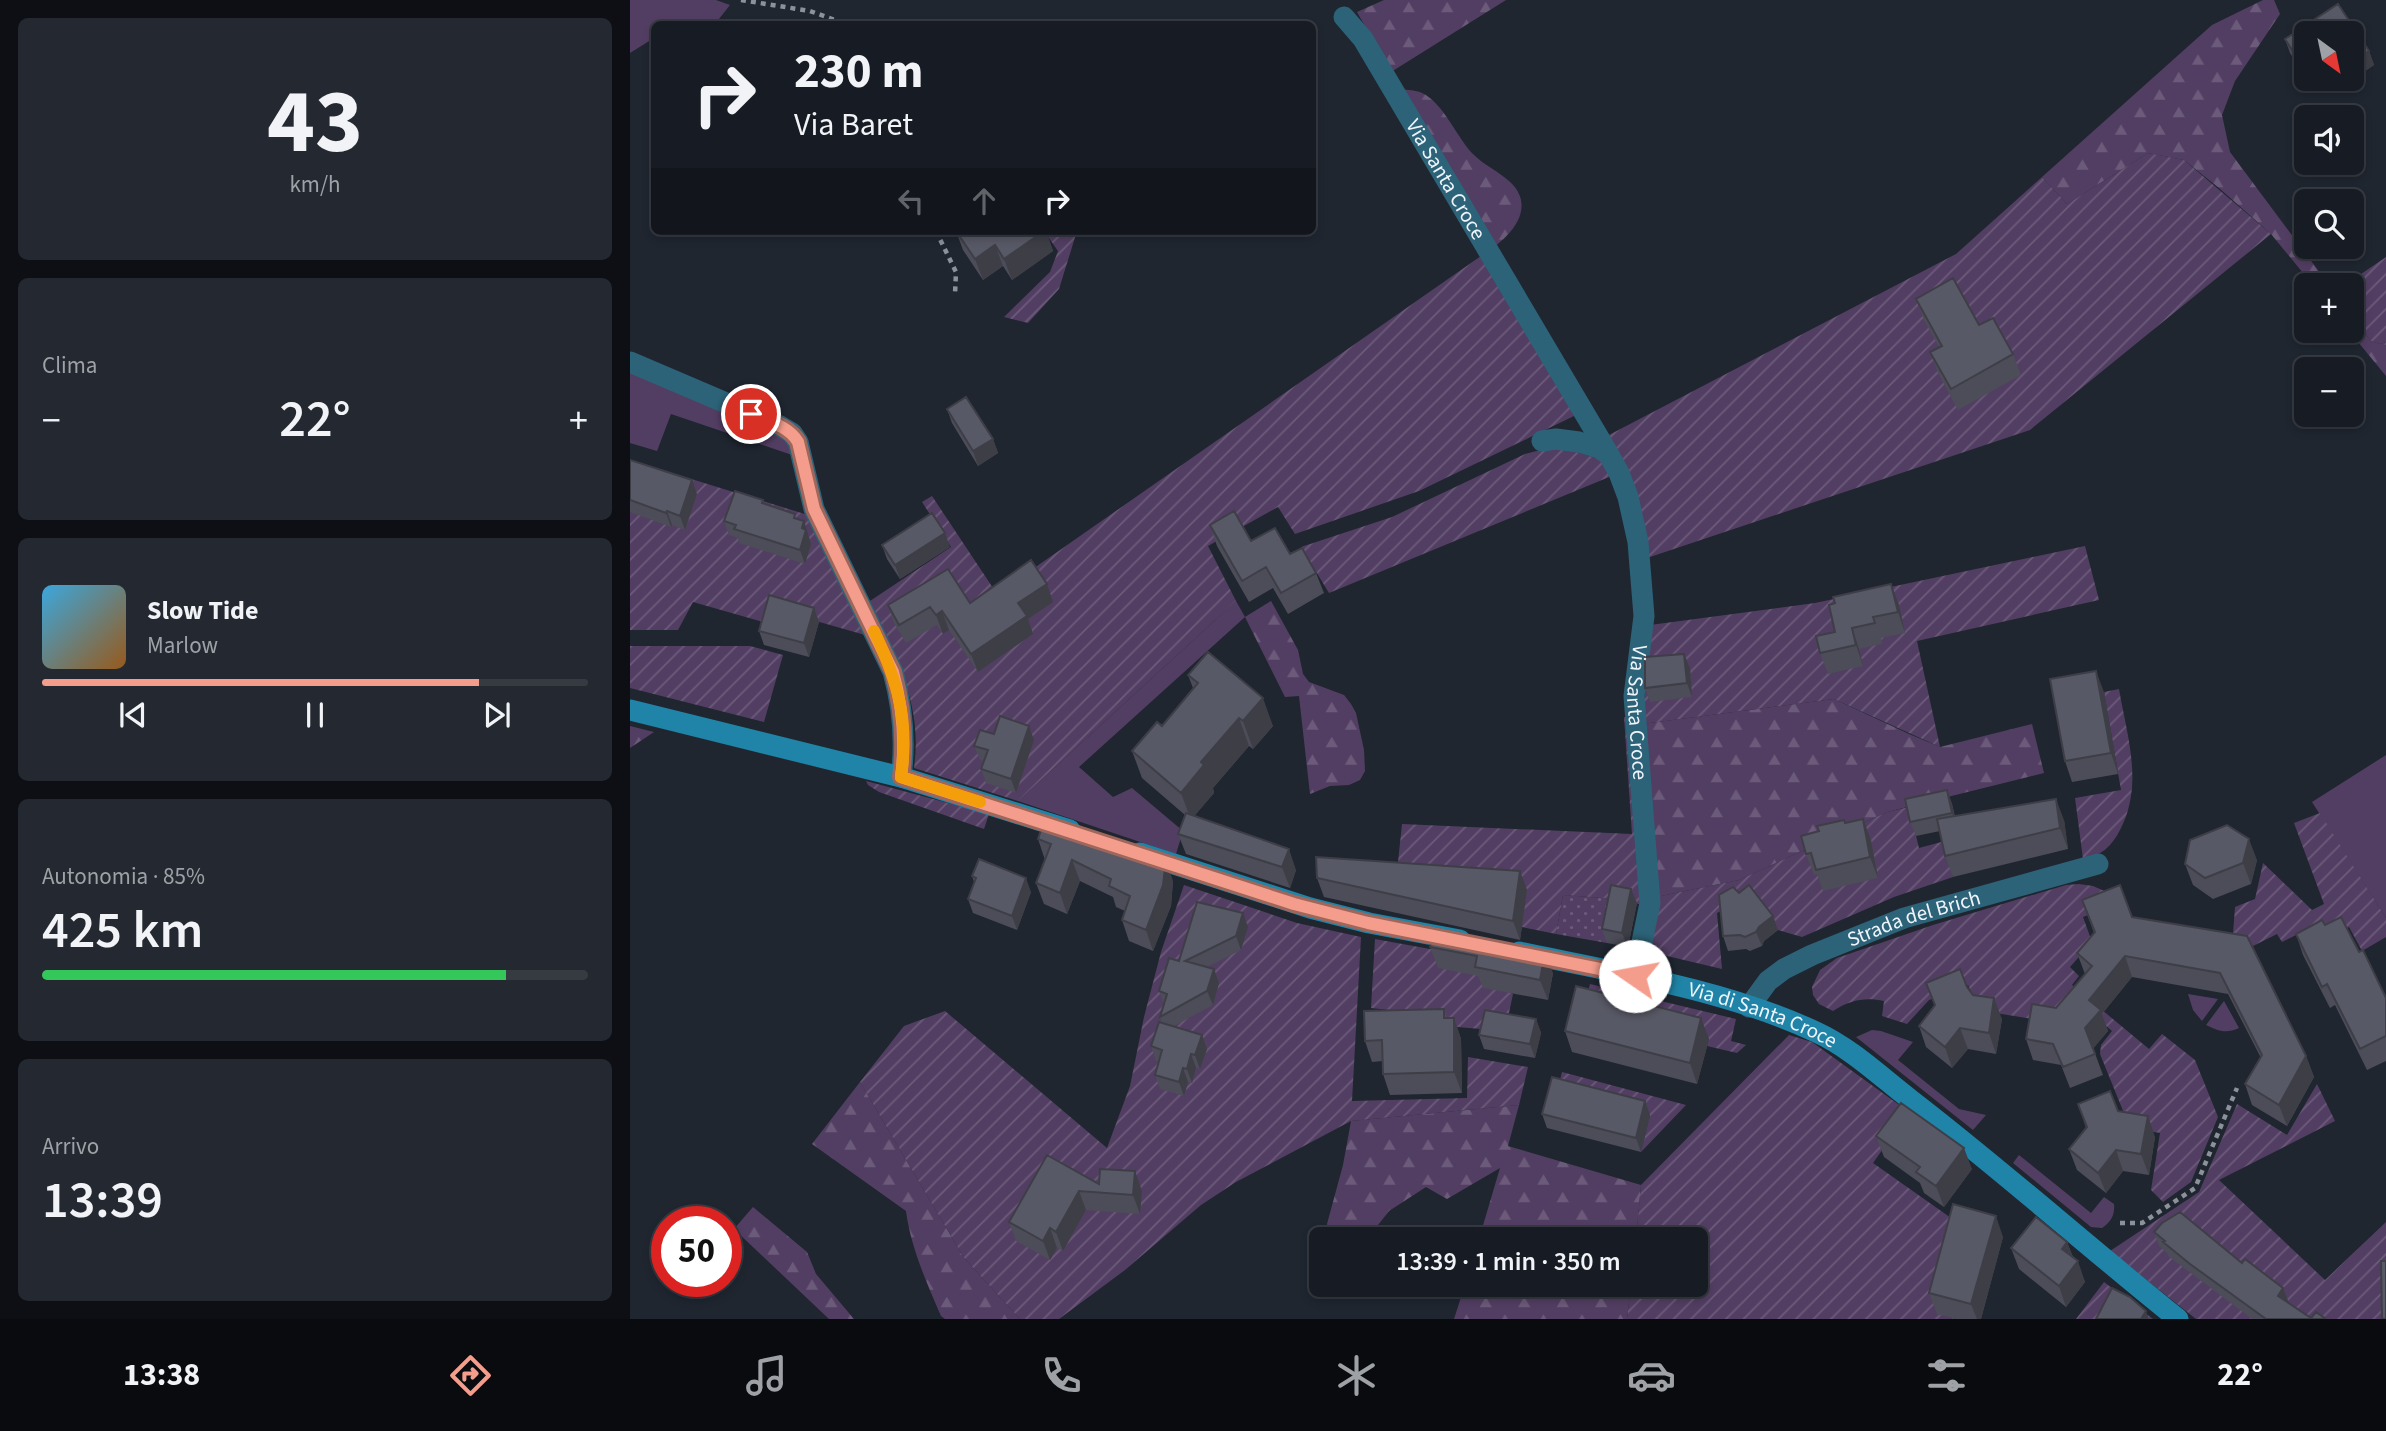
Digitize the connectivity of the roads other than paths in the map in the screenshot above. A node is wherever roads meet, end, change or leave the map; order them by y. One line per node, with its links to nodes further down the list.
1 (1344, 17): 4 (street, Via Santa Croce)
2 (630, 362): 6 (street)
3 (1542, 441): 4 (street)
4 (1609, 455): 12 (street, Via Santa Croce)
5 (630, 710): 6 (main road)
6 (901, 777): 7 (main road)
7 (1090, 837)
8 (1116, 845): 10 (main road)
9 (2098, 864): 13 (street, Strada del Brich)
10 (1477, 943)
11 (1503, 948): 12 (main road, Via di Santa Croce)
12 (1635, 976): 13 (main road, Via di Santa Croce)
13 (1749, 1007): 14 (main road, Via di Santa Croce)
14 (2178, 1319)

